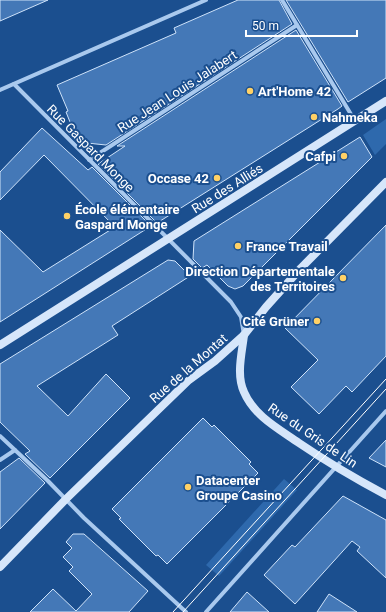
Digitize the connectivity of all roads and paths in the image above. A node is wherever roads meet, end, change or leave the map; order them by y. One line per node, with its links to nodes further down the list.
1 (206, 0): 4 (street)
2 (282, 0): 3 (street)
3 (297, 25): 7 (street); 8 (street, Rue Jean Louis Jalabert)
4 (14, 84): 5 (street); 8 (street, Rue Gaspard Monge)
5 (0, 90)
6 (386, 101): 7 (main road, Rue des Alliés)
7 (355, 120): 10 (main road, Rue des Alliés)
8 (89, 160): 10 (street, Rue Gaspard Monge)
9 (386, 182): 11 (main road, Rue de la Montat)
10 (168, 239): 11 (street, Rue Gaspard Monge); 12 (main road, Rue des Alliés)
11 (244, 335): 17 (main road, Rue du Gris de Lin); 19 (main road, Rue de la Montat)
12 (0, 345)
13 (386, 411): 17 (street)
14 (0, 436): 15 (street)
15 (15, 450): 16 (street); 19 (street)
16 (0, 460)
17 (335, 467): 18 (main road, Rue du Gris de Lin); 22 (street)
18 (386, 495)
19 (66, 500): 20 (main road, Rue de la Montat); 21 (street)
20 (0, 567)
21 (186, 612)
22 (206, 612)

